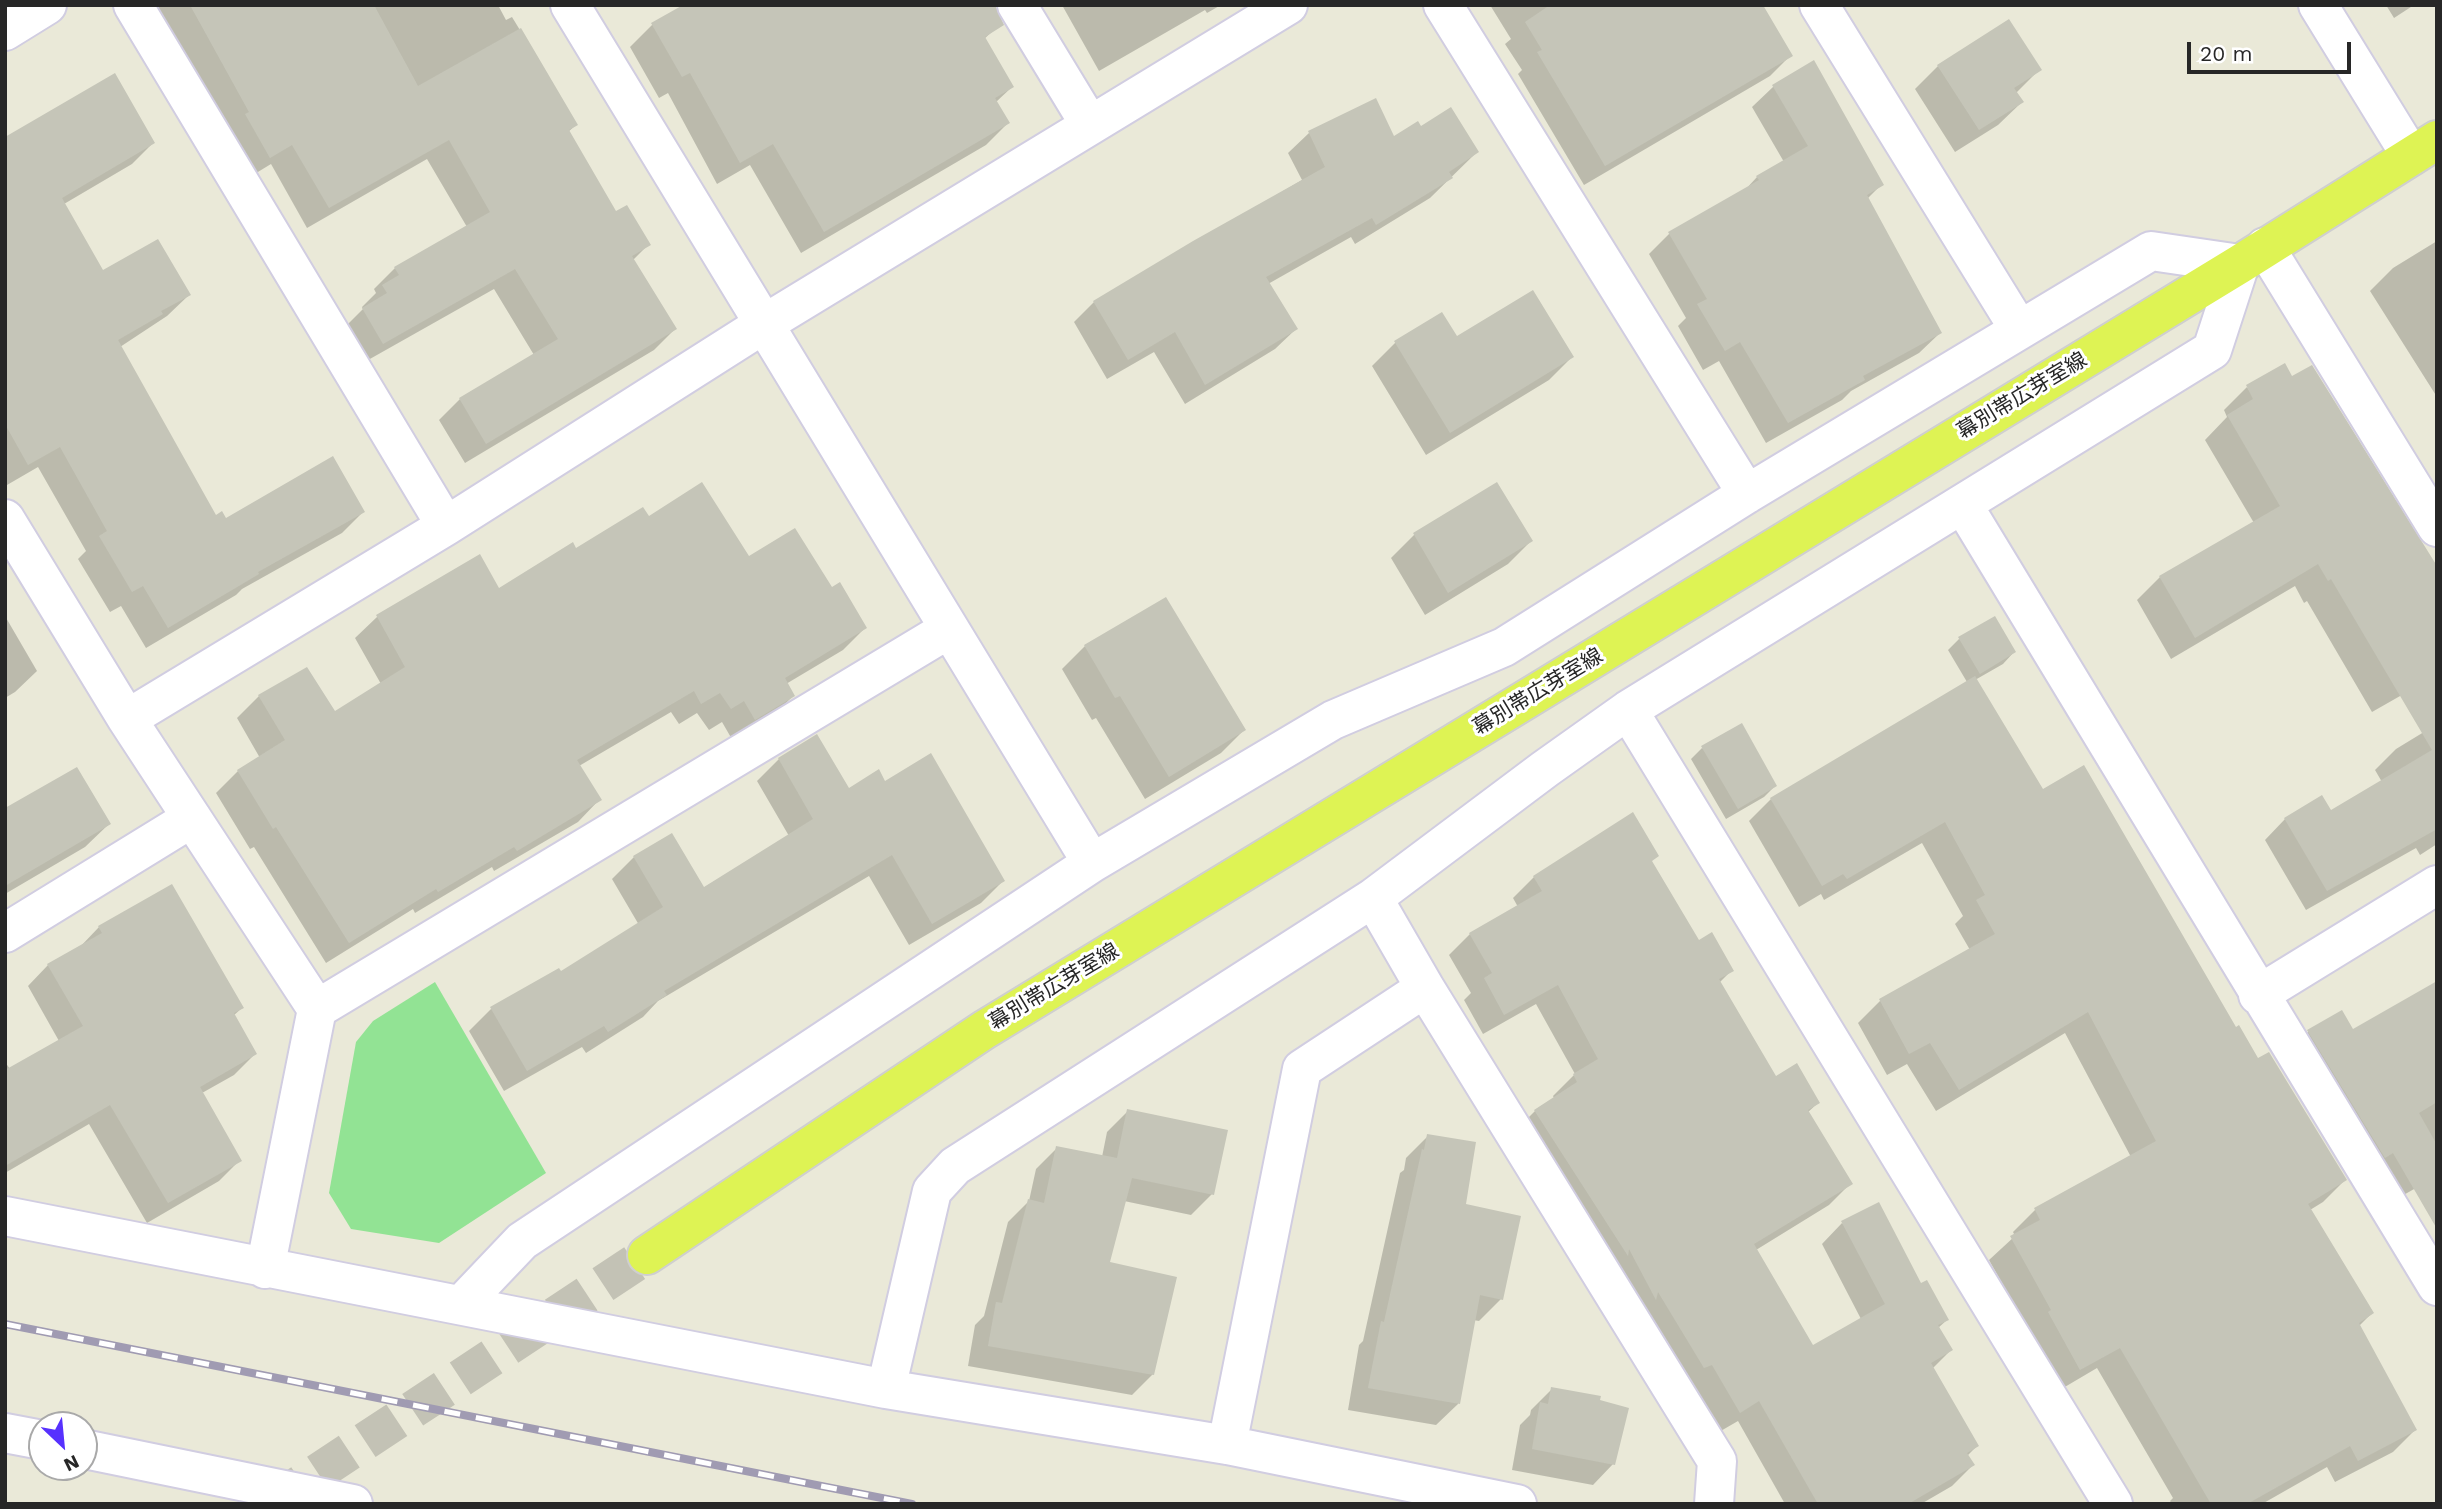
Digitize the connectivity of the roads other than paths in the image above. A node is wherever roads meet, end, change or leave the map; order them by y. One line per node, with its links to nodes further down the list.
1 (47, 5): 9 (street)
2 (133, 5): 18 (street)
3 (570, 5): 13 (street)
4 (1017, 5): 10 (street)
5 (1288, 5): 10 (street)
6 (1443, 5): 15 (street)
7 (1819, 5): 14 (street)
8 (2318, 5): 11 (street)
9 (5, 31)
10 (1090, 125): 13 (street)
11 (2424, 148): 12 (main road, 幕別帯広芽室線)
12 (2252, 256): 14 (street); 16 (street); 19 (street); 32 (main road, 幕別帯広芽室線)
13 (764, 324): 18 (street); 20 (street)
14 (2019, 329): 15 (street)
15 (1747, 494): 24 (street)
16 (1963, 505): 21 (street); 29 (street)
17 (5, 519): 22 (street)
18 (446, 526): 22 (street)
19 (2437, 527)
20 (949, 629): 24 (street); 30 (street)
21 (1629, 710): 26 (street); 44 (street)
22 (127, 719): 23 (street)
23 (192, 818): 27 (street); 30 (street)
24 (1092, 863): 35 (street)
25 (2437, 885): 29 (street)
26 (1373, 898): 28 (street); 36 (street)
27 (5, 933)
28 (1425, 988): 39 (street); 43 (street)
29 (2259, 995): 34 (street)
30 (317, 1009): 33 (street)
31 (5, 1216): 33 (street)
32 (647, 1255)
33 (265, 1269): 35 (street)
34 (2437, 1286)
35 (461, 1304): 36 (street)
36 (886, 1389): 39 (street)
37 (5, 1433): 38 (street)
38 (28, 1437)
39 (1227, 1445): 42 (street)
40 (98, 1452): 41 (street)
41 (353, 1504)
42 (1517, 1504)
43 (1714, 1504)
44 (2113, 1504)

